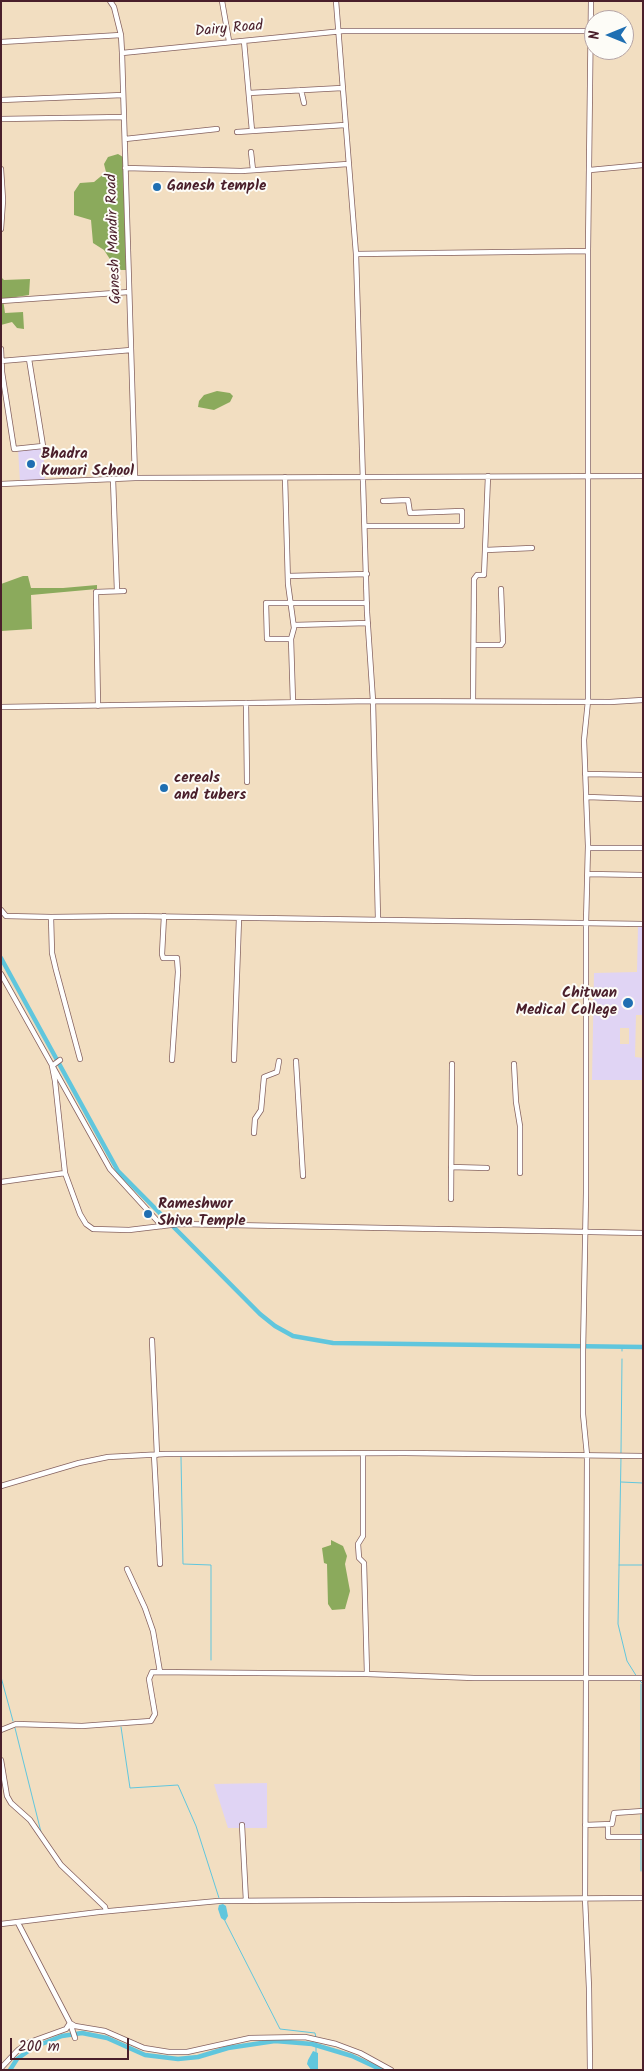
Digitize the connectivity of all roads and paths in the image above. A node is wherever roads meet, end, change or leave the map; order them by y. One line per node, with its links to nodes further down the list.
1 (110, 1): 6 (street, Ganesh Mandir Road)
2 (222, 1): 7 (street)
3 (336, 1): 5 (street)
4 (584, 31): 5 (street, Dairy Road)
5 (338, 32): 8 (street, Dairy Road); 12 (street)
6 (121, 35): 9 (street); 10 (street, Ganesh Mandir Road)
7 (229, 41): 8 (street, Dairy Road); 10 (street, Dairy Road)
8 (244, 41): 14 (street)
9 (1, 42)
10 (122, 53): 15 (street, Ganesh Mandir Road)
11 (591, 60): 30 (street)
12 (342, 88): 13 (street); 20 (street)
13 (301, 90): 14 (street); 17 (street)
14 (249, 94): 22 (street)
15 (123, 95): 16 (street); 18 (street, Ganesh Mandir Road)
16 (1, 100)
17 (304, 103)
18 (124, 117): 19 (street); 24 (street, Ganesh Mandir Road)
19 (1, 119)
20 (345, 125): 22 (street); 26 (street)
21 (217, 129): 24 (street)
22 (252, 131): 23 (street)
23 (237, 132)
24 (124, 139): 28 (street, Ganesh Mandir Road)
25 (252, 152): 29 (street)
26 (348, 164): 29 (street); 34 (street)
27 (643, 164): 30 (street)
28 (125, 168): 29 (street); 35 (street, Ganesh Mandir Road)
29 (253, 170)
30 (590, 170): 33 (street)
31 (1, 171): 32 (street)
32 (1, 229)
33 (588, 251): 34 (street); 44 (street)
34 (356, 254): 41 (street)
35 (129, 292): 36 (street); 38 (street, Ganesh Mandir Road)
36 (1, 301)
37 (1, 349): 40 (street)
38 (131, 350): 39 (street); 45 (street, Ganesh Mandir Road)
39 (29, 359): 40 (street); 40 (street)
40 (1, 361)
41 (364, 476): 42 (street); 46 (street); 50 (street)
42 (488, 476): 44 (street); 52 (street)
43 (643, 476): 44 (street)
44 (588, 477): 67 (street)
45 (135, 478): 46 (street); 47 (street)
46 (285, 478): 54 (street)
47 (113, 479): 48 (street); 56 (street)
48 (1, 484)
49 (383, 501): 50 (street)
50 (366, 526): 53 (street)
51 (532, 548): 52 (street)
52 (486, 550): 63 (street)
53 (367, 574): 54 (street); 59 (street)
54 (288, 576): 58 (street)
55 (501, 589): 63 (street)
56 (117, 591): 57 (street); 70 (street)
57 (124, 591)
58 (291, 602): 59 (street); 61 (street); 62 (street)
59 (367, 603): 60 (street)
60 (368, 623): 61 (street); 65 (street)
61 (294, 625): 62 (street)
62 (291, 639): 68 (street)
63 (475, 645): 66 (street)
64 (643, 700): 67 (street)
65 (373, 701): 66 (street); 68 (street); 85 (street)
66 (473, 701): 67 (street)
67 (588, 701): 72 (street)
68 (293, 702): 69 (street)
69 (246, 703): 70 (street); 74 (street)
70 (98, 706): 71 (street)
71 (1, 707)
72 (585, 774): 73 (street); 75 (street)
73 (643, 775)
74 (246, 782)
75 (587, 797): 76 (street); 77 (street)
76 (643, 799)
77 (588, 848): 78 (street); 79 (street)
78 (643, 848)
79 (588, 874): 80 (street); 86 (street)
80 (643, 875)
81 (1, 910): 83 (street)
82 (164, 916): 83 (street); 84 (street); 91 (street)
83 (52, 917): 89 (street)
84 (239, 918): 85 (street); 92 (street)
85 (378, 920): 86 (street)
86 (586, 923): 87 (street); 108 (street)
87 (643, 924)
88 (1, 974): 97 (street)
89 (80, 1059)
90 (60, 1060): 97 (street)
91 (172, 1060)
92 (234, 1060)
93 (279, 1061): 98 (street)
94 (296, 1061): 103 (street)
95 (452, 1064): 99 (street)
96 (514, 1064): 101 (street)
97 (53, 1065): 102 (street); 106 (street)
98 (254, 1133)
99 (451, 1167): 100 (street); 105 (street)
100 (487, 1168)
101 (520, 1172)
102 (65, 1173): 104 (street); 106 (street)
103 (303, 1176)
104 (1, 1182)
105 (451, 1199)
106 (165, 1225): 108 (street)
107 (643, 1233): 108 (street)
108 (585, 1234): 112 (street)
109 (152, 1340): 111 (street)
110 (363, 1454): 111 (street); 112 (street); 118 (street)
111 (155, 1455): 114 (street); 115 (street)
112 (587, 1456): 113 (street); 119 (street)
113 (643, 1456)
114 (1, 1486)
115 (160, 1564)
116 (128, 1569): 117 (street)
117 (160, 1672): 118 (street); 121 (street)
118 (367, 1674): 119 (street)
119 (587, 1678): 120 (street); 126 (street)
120 (643, 1678)
121 (1, 1730)
122 (1, 1760): 131 (street)
123 (643, 1811): 124 (street)
124 (608, 1824): 126 (street); 127 (street)
125 (242, 1825): 130 (street)
126 (584, 1825): 128 (street)
127 (643, 1837)
128 (585, 1898): 129 (street); 130 (street); 138 (street)
129 (643, 1898)
130 (246, 1901): 131 (street)
131 (106, 1911): 132 (street)
132 (18, 1923): 133 (street); 134 (street)
133 (1, 1924)
134 (70, 2023): 135 (street); 136 (street); 137 (street)
135 (75, 2038)
136 (1, 2068)
137 (391, 2070)
138 (590, 2070)

